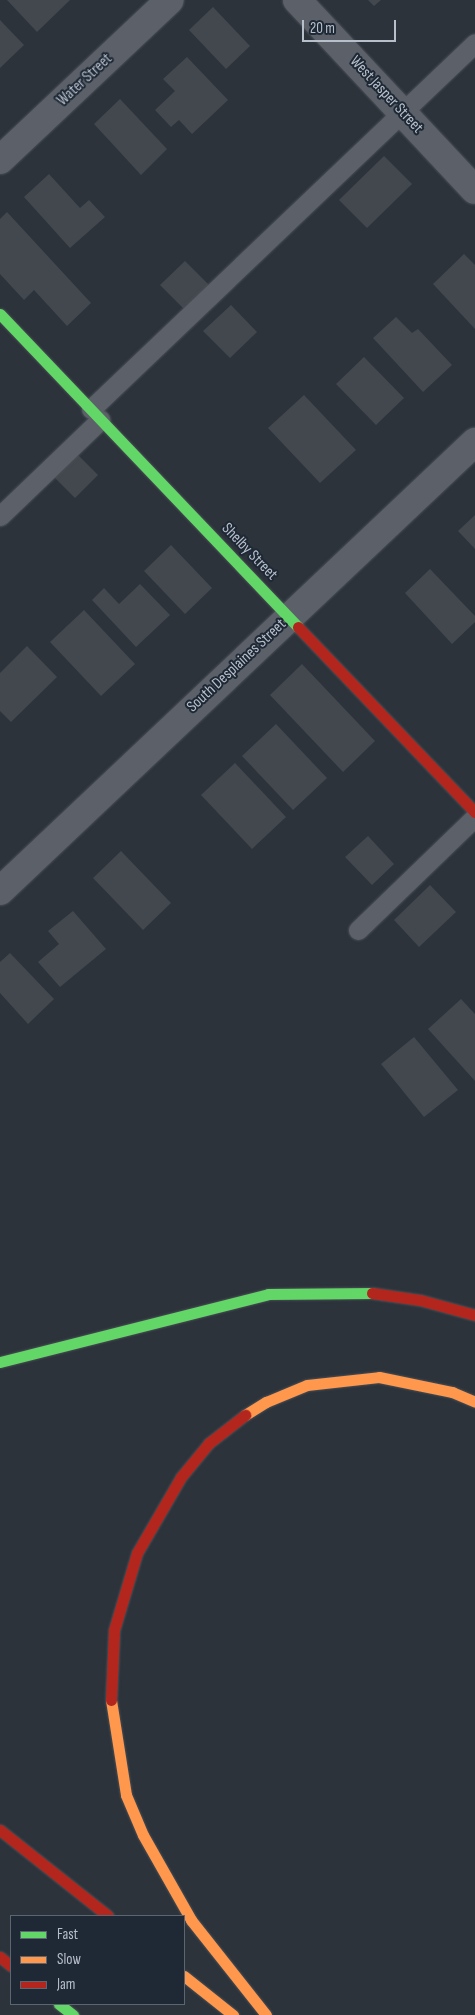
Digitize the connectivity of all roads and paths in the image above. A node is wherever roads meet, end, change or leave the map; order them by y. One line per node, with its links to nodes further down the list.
1 (170, 0): 5 (street, Water Street)
2 (297, 0): 4 (street, West Jasper Street)
3 (475, 42): 4 (lane)
4 (401, 111): 6 (street, West Jasper Street); 8 (lane)
5 (0, 160)
6 (475, 190)
7 (0, 314): 8 (main road, Shelby Street)
8 (95, 415): 10 (lane); 11 (main road, Shelby Street)
9 (475, 442): 11 (street, South Desplaines Street)
10 (0, 516)
11 (290, 617): 12 (main road, Shelby Street); 14 (street, South Desplaines Street)
12 (475, 812)
13 (475, 816): 15 (lane)
14 (0, 891)
15 (358, 930)
16 (475, 1315): 17 (main road)
17 (0, 1362)
18 (475, 1402): 27 (main road)
19 (0, 1830): 20 (main road)
20 (107, 1915)
21 (0, 1957): 22 (main road)
22 (10, 1965)
23 (185, 1977): 26 (main road)
24 (60, 2005): 25 (main road)
25 (74, 2015)
26 (233, 2015)
27 (266, 2015)

